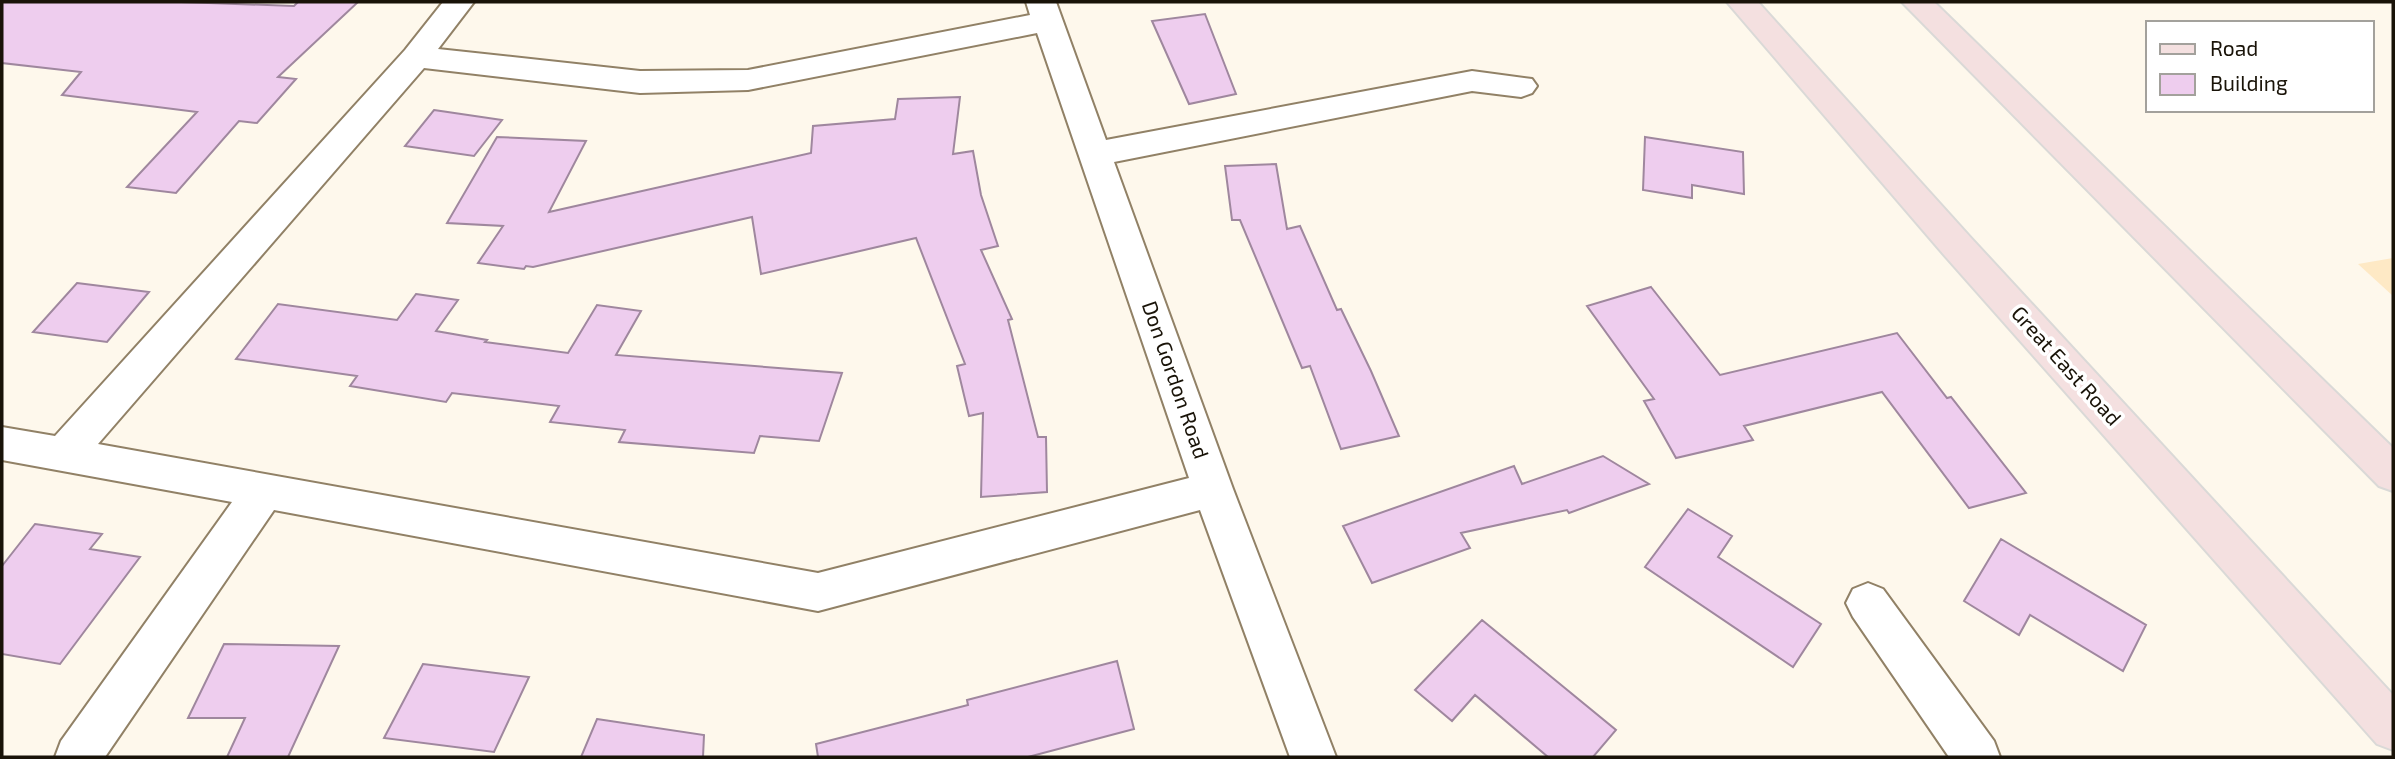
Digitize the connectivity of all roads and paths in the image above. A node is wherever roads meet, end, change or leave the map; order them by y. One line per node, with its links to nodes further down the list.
1 (459, 2): 5 (street)
2 (1742, 2): 14 (main road, Great East Road)
3 (1917, 2): 10 (main road)
4 (1045, 11): 5 (street); 7 (street, Don Gordon Road)
5 (416, 57): 9 (street)
6 (1521, 86): 7 (street)
7 (1096, 154): 11 (street, Don Gordon Road)
8 (2, 443): 9 (street)
9 (64, 454): 12 (street)
10 (2393, 474)
11 (1213, 489): 12 (street); 16 (street, Don Gordon Road)
12 (263, 492): 15 (street)
13 (1868, 603): 17 (street)
14 (2393, 727)
15 (78, 757)
16 (1313, 757)
17 (1978, 757)

